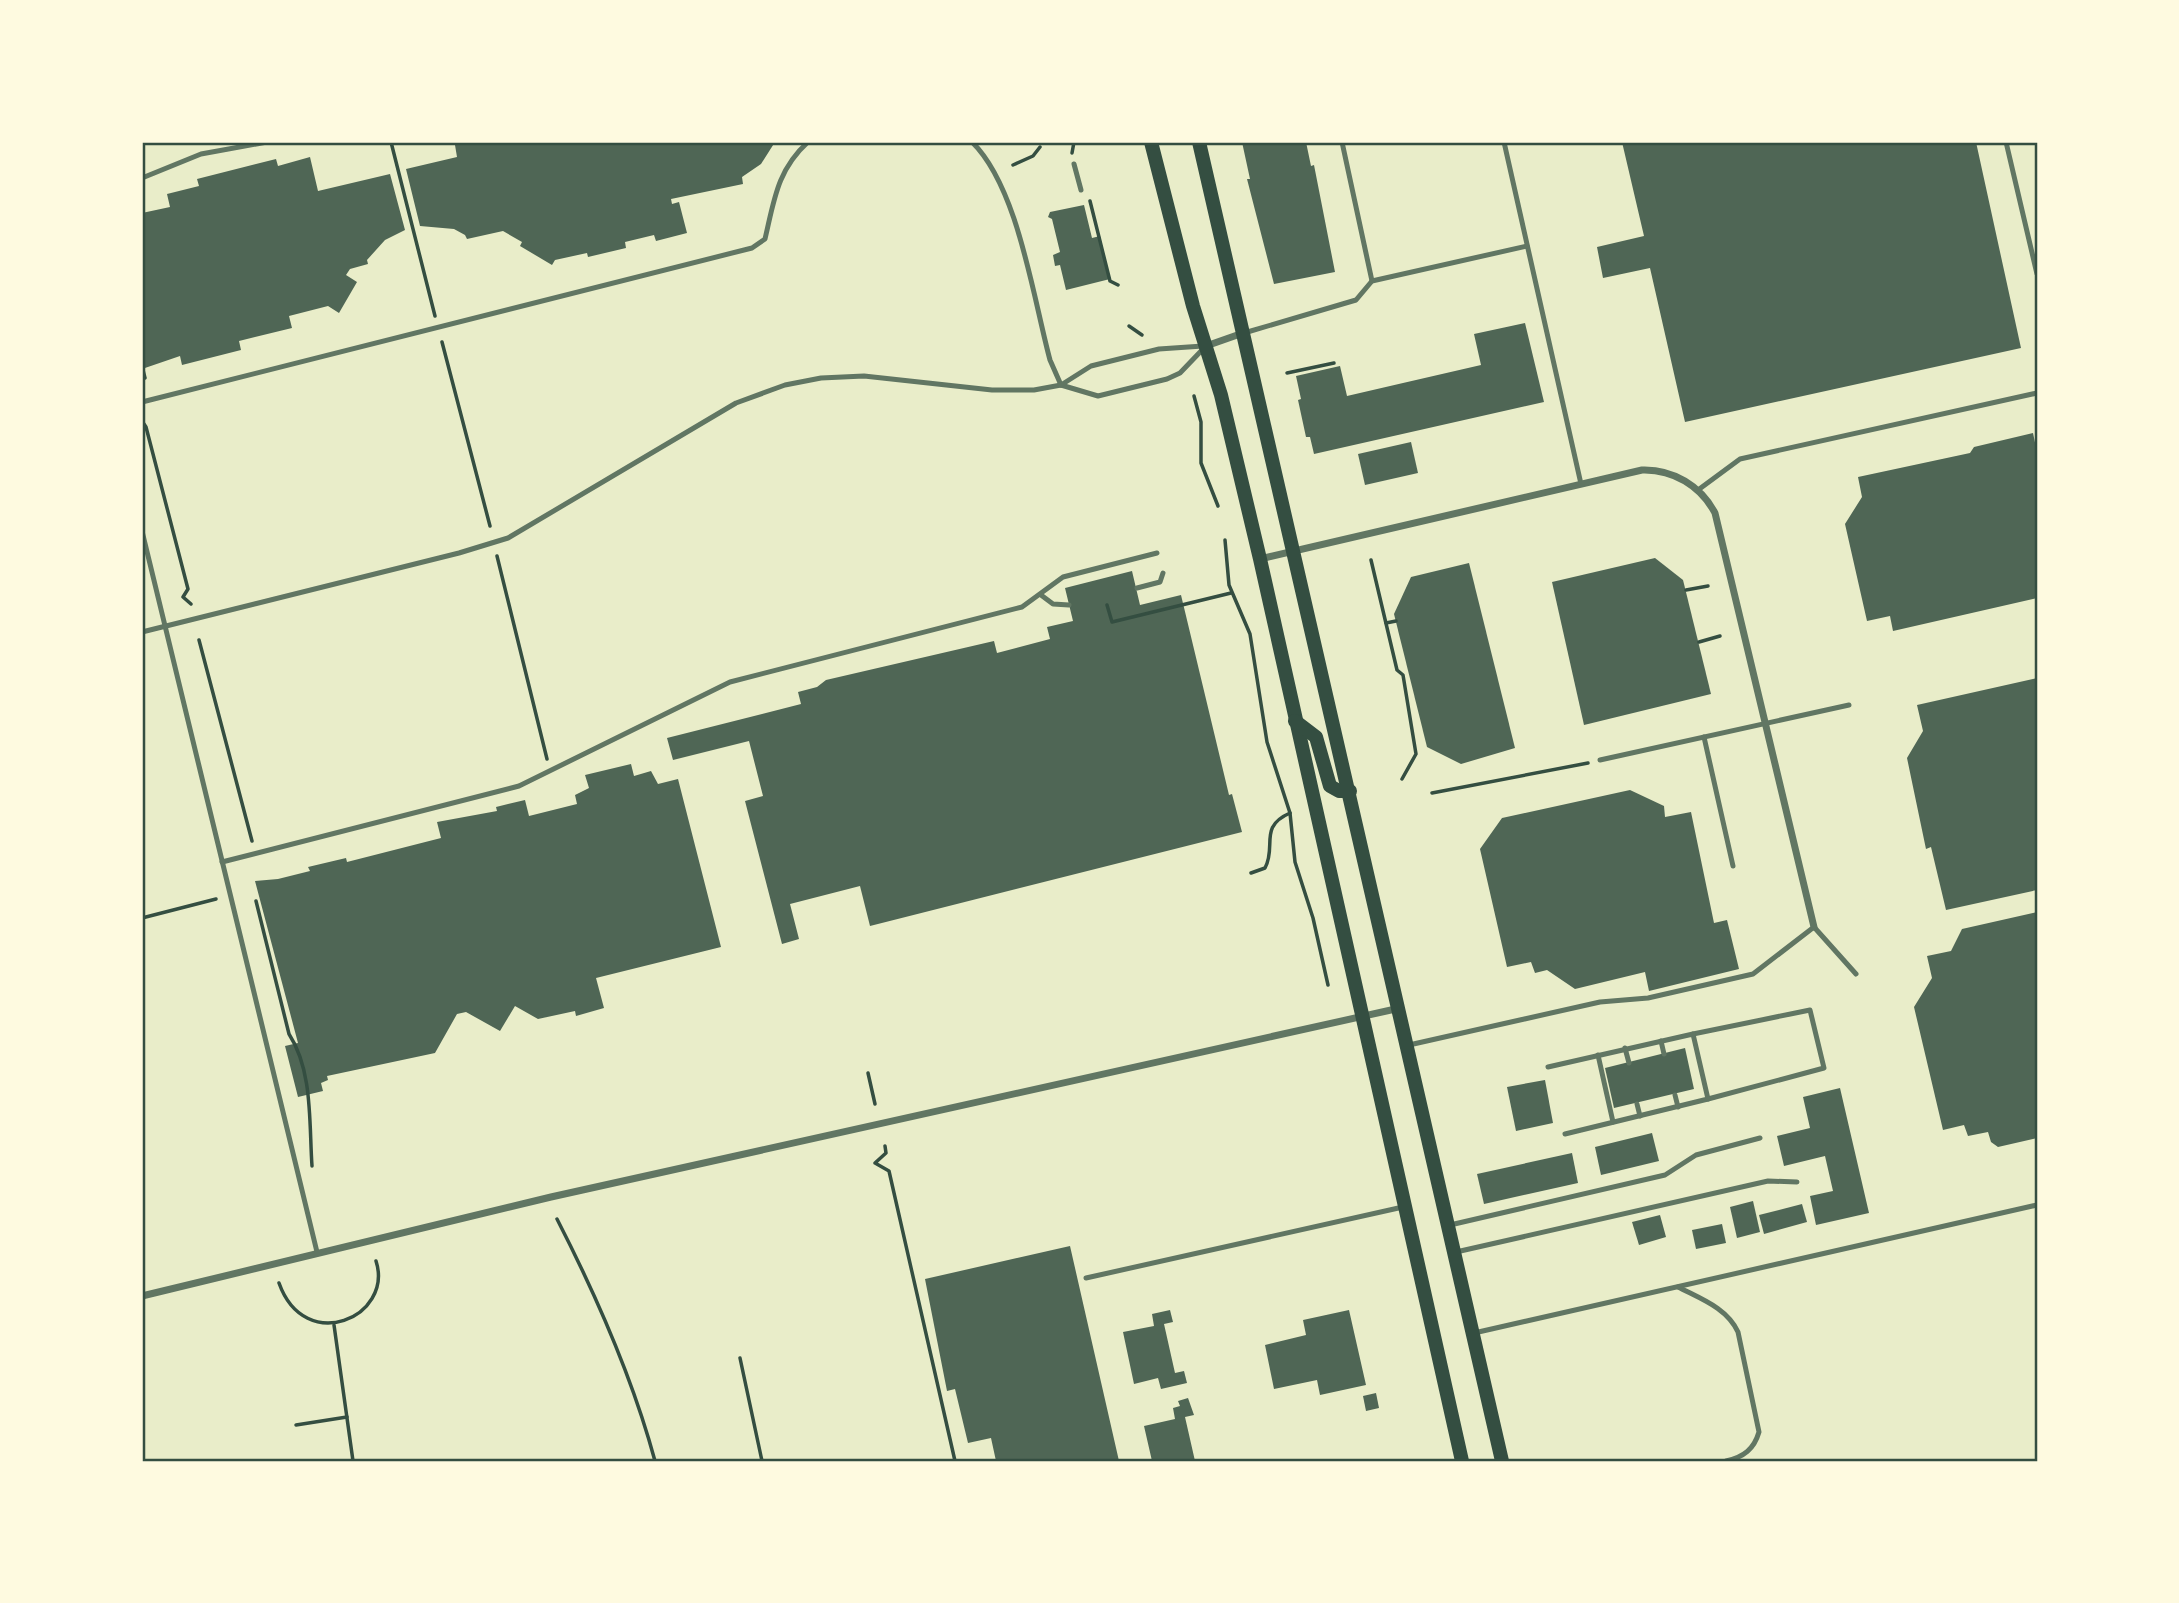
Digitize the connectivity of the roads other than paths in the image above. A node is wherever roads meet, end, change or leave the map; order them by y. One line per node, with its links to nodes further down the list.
1 (267, 142): 10 (lane)
2 (808, 142): 19 (lane)
3 (972, 142): 17 (lane)
4 (1152, 142): 16 (main road)
5 (1199, 142): 15 (main road)
6 (1342, 142): 14 (lane)
7 (1504, 142): 12 (lane)
8 (2006, 142): 13 (lane)
9 (1074, 164): 11 (lane)
10 (142, 178)
11 (1081, 190)
12 (1527, 246): 14 (lane); 20 (lane)
13 (2037, 274)
14 (1372, 281): 15 (lane)
15 (1244, 333): 16 (street); 23 (main road)
16 (1206, 346): 17 (lane); 17 (lane); 25 (main road)
17 (1061, 385): 30 (lane)
18 (2037, 393): 21 (lane)
19 (142, 402)
20 (1580, 484): 21 (street); 23 (street)
21 (1698, 491): 34 (street)
22 (142, 531): 30 (lane)
23 (1295, 551): 25 (street); 37 (main road)
24 (1157, 552): 28 (lane)
25 (1260, 559): 33 (main road)
26 (1163, 573): 27 (lane)
27 (1137, 588)
28 (1041, 595): 29 (lane); 38 (lane)
29 (1069, 605)
30 (165, 627): 31 (lane); 38 (lane)
31 (142, 632)
32 (1849, 705): 34 (lane)
33 (1295, 721): 37 (main road); 43 (main road)
34 (1766, 723): 35 (lane); 40 (street)
35 (1704, 737): 36 (lane); 39 (lane)
36 (1600, 760)
37 (1350, 791): 42 (main road)
38 (222, 862): 64 (lane)
39 (1732, 866)
40 (1814, 928): 41 (lane); 46 (lane)
41 (1856, 974)
42 (1400, 1008): 43 (street); 46 (main road)
43 (1364, 1017): 62 (main road); 64 (street)
44 (1693, 1034): 45 (lane); 53 (lane); 53 (lane)
45 (1661, 1041): 47 (lane); 48 (lane)
46 (1409, 1045): 63 (main road)
47 (1625, 1048): 49 (lane); 50 (lane)
48 (1664, 1054)
49 (1598, 1055): 51 (lane); 57 (lane)
50 (1629, 1063)
51 (1548, 1067)
52 (1675, 1096): 55 (lane)
53 (1708, 1099): 55 (lane)
54 (1637, 1104): 56 (lane)
55 (1678, 1107): 56 (lane)
56 (1640, 1116): 57 (lane)
57 (1613, 1122): 58 (lane)
58 (1565, 1134)
59 (1760, 1138): 63 (lane)
60 (1797, 1182): 65 (lane)
61 (2037, 1205): 67 (lane)
62 (1406, 1206): 66 (lane); 70 (main road)
63 (1450, 1225): 65 (main road)
64 (317, 1252): 68 (street)
65 (1456, 1252): 69 (main road)
66 (1086, 1278)
67 (1678, 1287): 69 (lane); 72 (lane)
68 (142, 1296)
69 (1474, 1333): 71 (main road)
70 (1462, 1461)
71 (1502, 1461)
72 (1726, 1461)

